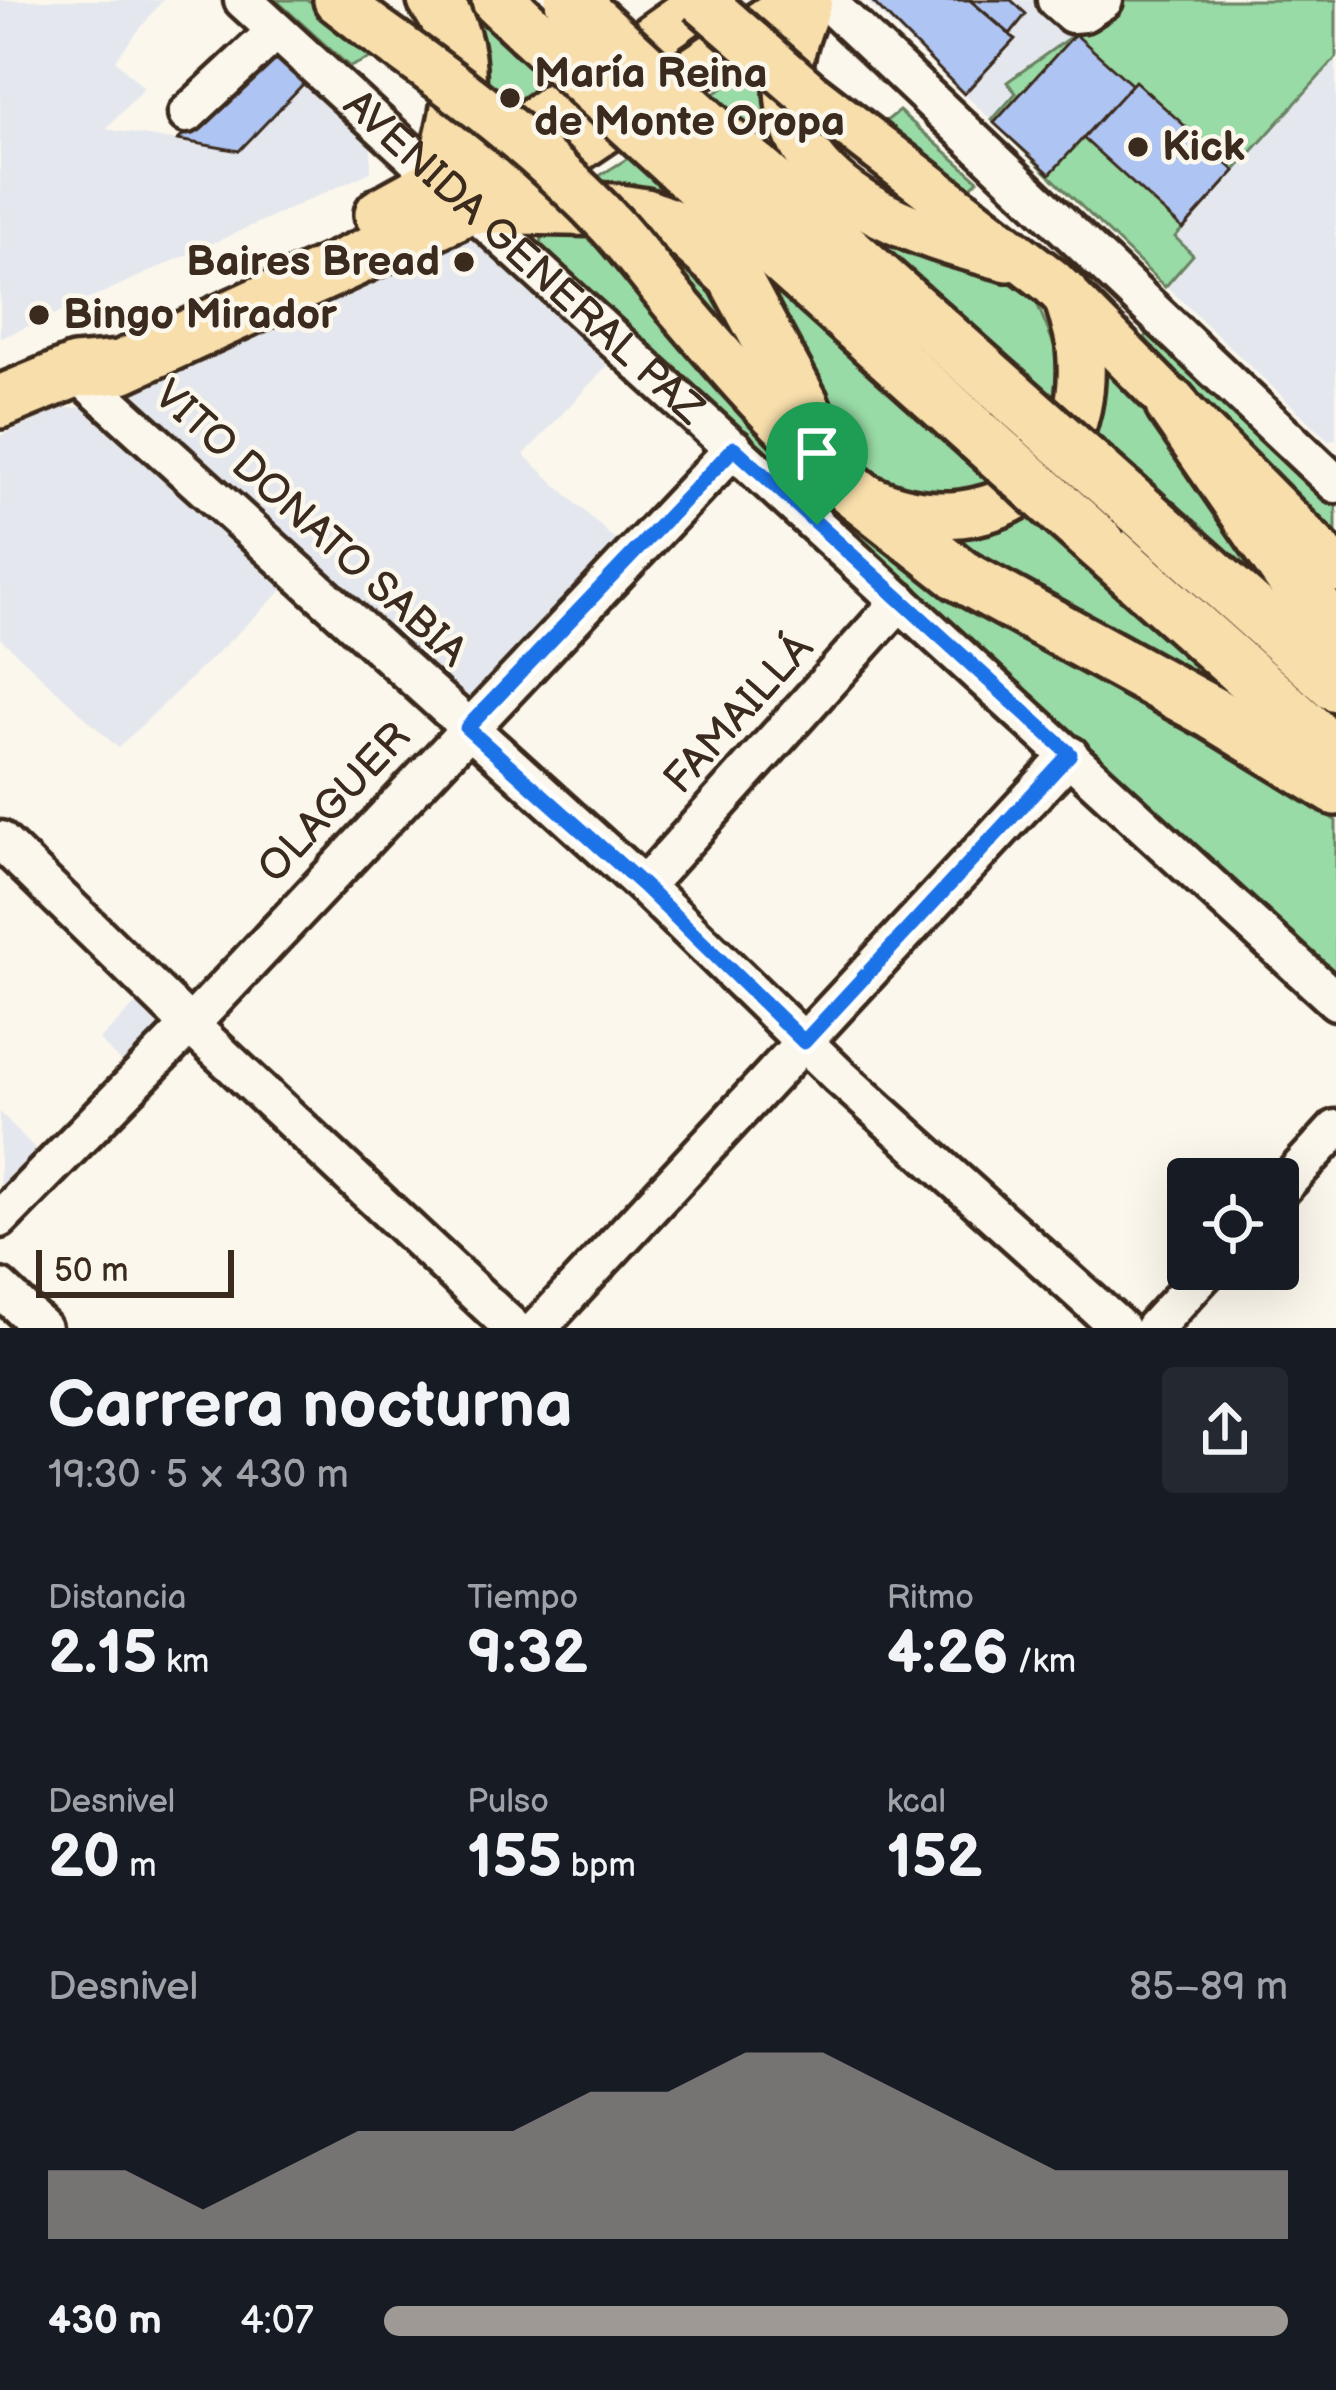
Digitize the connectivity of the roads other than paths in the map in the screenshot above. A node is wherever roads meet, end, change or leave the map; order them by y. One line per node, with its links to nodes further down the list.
1 (243, 0): 11 (street, AVENIDA GENERAL PAZ)
2 (337, 0): 21 (main road, bridge)
3 (434, 0): 14 (highway)
4 (703, 0): 14 (main road); 15 (main road, bridge)
5 (797, 0): 14 (main road)
6 (809, 0): 15 (main road)
7 (825, 0): 22 (street)
8 (1056, 0): 9 (street)
9 (1104, 0)
10 (542, 8): 13 (highway, bridge)
11 (276, 31): 12 (street); 14 (street, AVENIDA GENERAL PAZ)
12 (187, 114)
13 (699, 152): 26 (highway, bridge); 29 (highway, bridge)
14 (454, 195): 17 (highway); 20 (street, AVENIDA GENERAL PAZ); 21 (highway)
15 (1029, 263): 16 (main road)
16 (1066, 294): 19 (main road); 21 (main road)
17 (75, 370): 18 (highway); 27 (street, VITO DONATO SABIA)
18 (0, 402)
19 (1172, 405): 23 (main road); 25 (highway)
20 (734, 448): 24 (street, AVENIDA GENERAL PAZ); 27 (street, OLAGUER)
21 (839, 477): 30 (highway)
22 (1335, 482)
23 (1336, 569)
24 (900, 602): 28 (street, AVENIDA GENERAL PAZ); 32 (street, FAMAILLÁ)
25 (1336, 632)
26 (1336, 685)
27 (467, 728): 32 (street, VITO DONATO SABIA); 34 (street, OLAGUER)
28 (1070, 754): 33 (street, AVENIDA GENERAL PAZ); 35 (street)
29 (1336, 754)
30 (1336, 789)
31 (0, 840): 34 (street)
32 (644, 886): 35 (street, VITO DONATO SABIA)
33 (1336, 1001)
34 (190, 1025): 38 (street, OLAGUER); 42 (street)
35 (804, 1042): 43 (street); 44 (street, VITO DONATO SABIA)
36 (1336, 1129): 37 (street)
37 (1299, 1169)
38 (0, 1219)
39 (0, 1288): 41 (street)
40 (1189, 1290): 45 (street)
41 (42, 1328)
42 (513, 1328)
43 (538, 1328)
44 (1120, 1328)
45 (1154, 1328)

